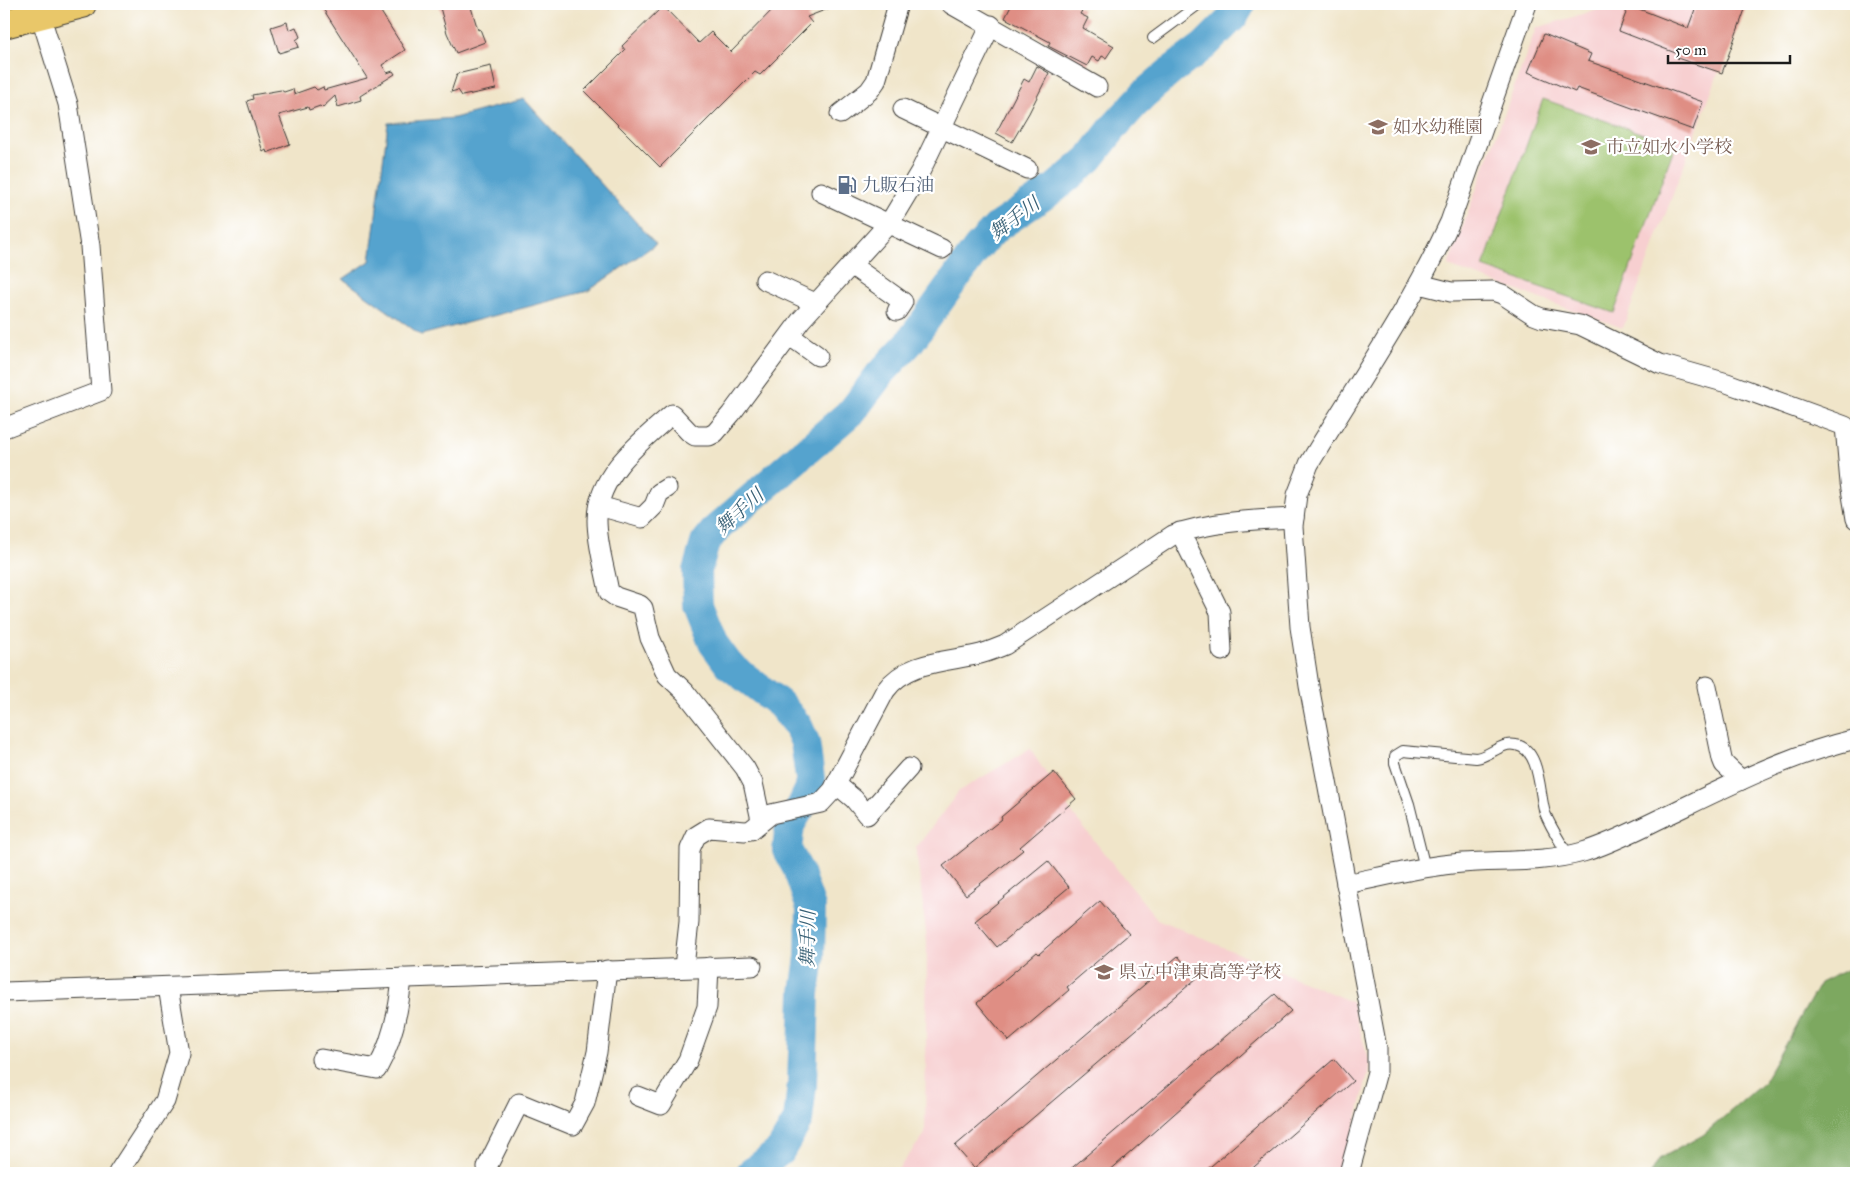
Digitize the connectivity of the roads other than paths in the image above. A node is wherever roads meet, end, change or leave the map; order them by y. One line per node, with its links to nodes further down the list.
1 (82, 4): 6 (highway)
2 (898, 4): 12 (street)
3 (952, 4): 8 (street)
4 (1198, 4): 9 (lane)
5 (1527, 4): 20 (street)
6 (40, 14): 7 (highway); 26 (street)
7 (4, 24)
8 (990, 26): 10 (street); 13 (street)
9 (1153, 38)
10 (1097, 86)
11 (903, 109): 13 (street)
12 (840, 114)
13 (942, 128): 14 (street); 16 (street)
14 (1027, 169)
15 (821, 192): 16 (street)
16 (889, 224): 17 (street); 18 (street)
17 (942, 249)
18 (851, 266): 21 (street); 22 (street)
19 (765, 280): 21 (street)
20 (1419, 284): 25 (street); 29 (street)
21 (815, 303): 23 (street)
22 (897, 311)
23 (790, 336): 24 (street); 28 (street)
24 (818, 356)
25 (1851, 426): 30 (street)
26 (4, 428)
27 (667, 488): 28 (street)
28 (599, 506): 38 (street)
29 (1294, 518): 31 (street); 41 (street)
30 (1856, 519)
31 (1180, 532): 32 (street); 37 (street)
32 (1222, 651)
33 (1707, 686): 36 (street)
34 (1856, 739): 36 (street)
35 (909, 768): 37 (street)
36 (1741, 780): 39 (street)
37 (836, 784): 38 (street)
38 (761, 820): 44 (street)
39 (1568, 855): 40 (street); 40 (lane)
40 (1424, 868): 41 (street)
41 (1346, 884): 53 (street)
42 (709, 966): 43 (street); 44 (street); 50 (street)
43 (752, 966)
44 (684, 967): 45 (street)
45 (607, 970): 46 (street); 51 (street)
46 (402, 978): 47 (street); 49 (street)
47 (168, 987): 48 (street); 52 (street)
48 (4, 992)
49 (321, 1059)
50 (638, 1096)
51 (486, 1167)
52 (118, 1173)
53 (1349, 1173)

